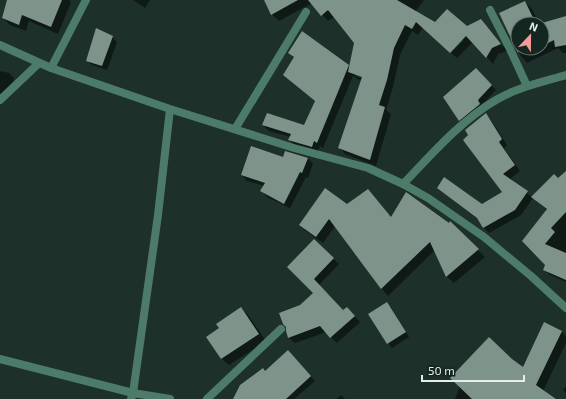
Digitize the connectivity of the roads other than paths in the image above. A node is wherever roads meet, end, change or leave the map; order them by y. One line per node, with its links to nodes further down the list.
1 (86, 0): 6 (street)
2 (490, 10): 8 (street)
3 (306, 12): 11 (street)
4 (0, 45): 5 (street)
5 (39, 63): 6 (street); 9 (street)
6 (51, 68): 10 (street)
7 (566, 76): 8 (street)
8 (527, 86): 12 (street)
9 (0, 100)
10 (170, 109): 11 (street); 16 (street)
11 (235, 130): 12 (street)
12 (403, 184): 13 (street)
13 (566, 308)
14 (281, 329): 18 (street)
15 (0, 358): 16 (street)
16 (132, 396): 17 (street)
17 (170, 399)
18 (207, 399)

